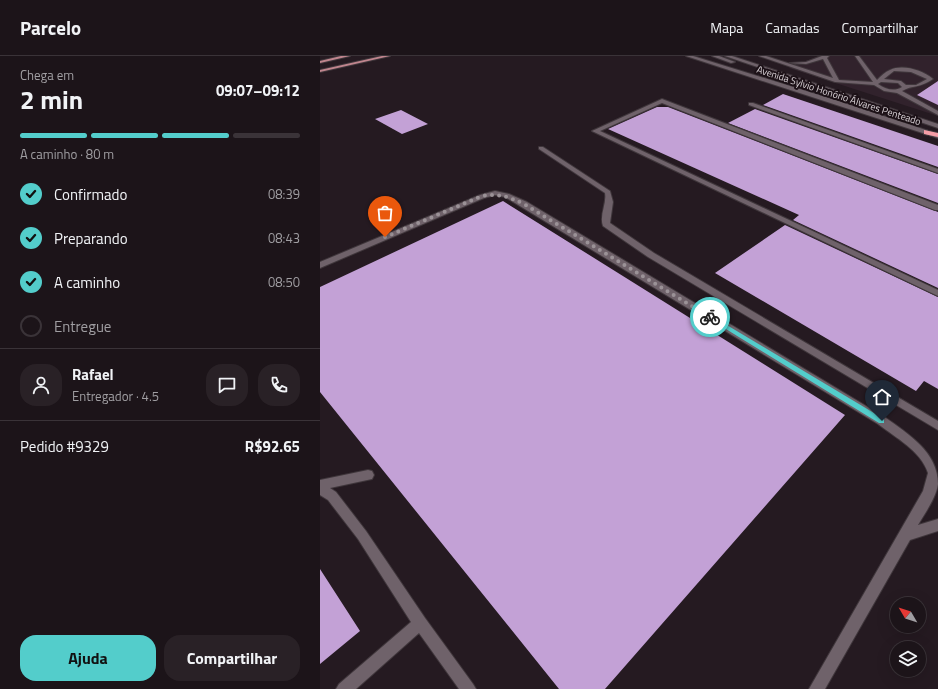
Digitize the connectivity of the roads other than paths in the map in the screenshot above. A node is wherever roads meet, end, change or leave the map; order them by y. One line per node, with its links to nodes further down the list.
1 (348, 56): 10 (main road); 13 (main road)
2 (388, 56): 13 (main road)
3 (688, 56): 22 (street, Avenida Sylvio Honório Álvares Penteado)
4 (701, 56): 22 (street)
5 (714, 56): 21 (street)
6 (728, 56): 17 (street, Avenida Sylvio Honório Álvares Penteado)
7 (761, 56): 11 (street)
8 (826, 56): 12 (street); 16 (street)
9 (857, 56): 18 (street)
10 (320, 62)
11 (782, 62): 12 (street); 15 (street)
12 (806, 63): 15 (street)
13 (350, 64): 14 (main road)
14 (320, 71)
15 (810, 72): 16 (street)
16 (837, 81): 18 (street)
17 (806, 82): 21 (street, Avenida Sylvio Honório Álvares Penteado); 25 (street)
18 (877, 82): 19 (street); 19 (street); 20 (street)
19 (906, 87): 20 (street)
20 (898, 91): 24 (street)
21 (842, 96): 26 (street, Avenida Sylvio Honório Álvares Penteado)
22 (830, 100): 27 (street, Avenida Sylvio Honório Álvares Penteado)
23 (751, 104): 30 (street)
24 (938, 113)
25 (938, 121)
26 (938, 126)
27 (927, 132): 28 (highway)
28 (938, 136)
29 (541, 148): 34 (street)
30 (938, 171)
31 (938, 208): 33 (street)
32 (320, 265): 39 (street)
33 (938, 293)
34 (938, 426)
35 (368, 475): 36 (street)
36 (320, 485)
37 (320, 489): 40 (street)
38 (938, 525): 39 (street)
39 (906, 535): 43 (street)
40 (420, 623): 41 (street); 42 (street)
41 (344, 689)
42 (468, 689)
43 (817, 689)

